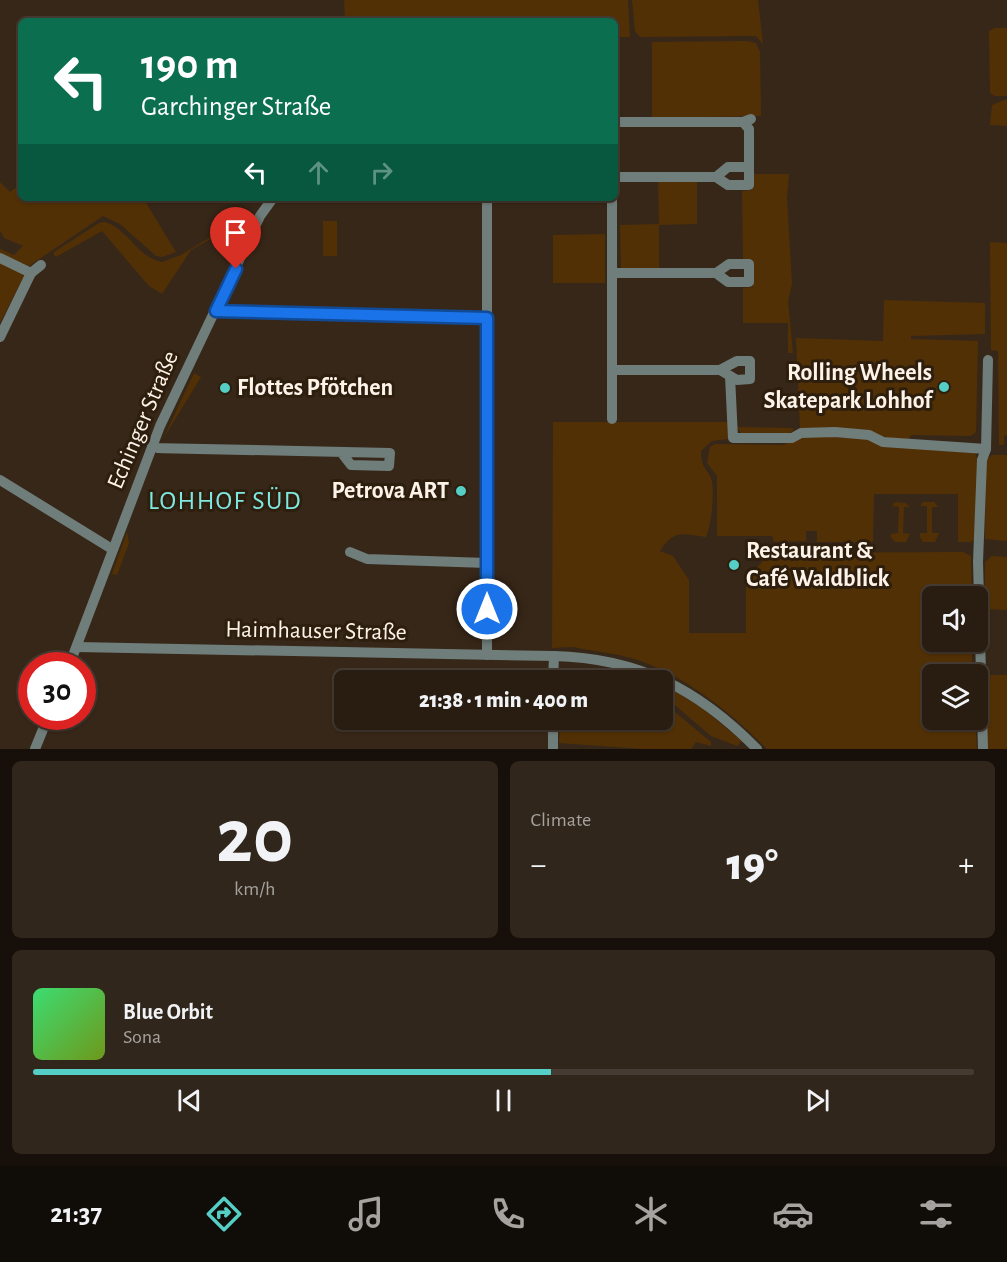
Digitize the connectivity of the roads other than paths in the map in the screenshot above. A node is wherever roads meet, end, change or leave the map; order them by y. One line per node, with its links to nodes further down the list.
1 (618, 122): 2 (street)
2 (749, 167): 4 (street); 4 (street)
3 (618, 177): 4 (street)
4 (716, 177)
5 (271, 201): 13 (street, Echinger Straße)
6 (487, 201): 14 (street)
7 (612, 201): 11 (street)
8 (0, 258): 10 (street)
9 (41, 265): 10 (street)
10 (31, 273): 15 (street)
11 (612, 273): 12 (street); 17 (street)
12 (716, 273)
13 (216, 311): 14 (street); 19 (street, Echinger Straße)
14 (487, 318): 25 (street)
15 (0, 337)
16 (988, 360): 20 (street)
17 (612, 370): 18 (street); 20 (street)
18 (612, 419)
19 (152, 446): 21 (street); 23 (street, Echinger Straße)
20 (986, 449): 36 (street)
21 (341, 452)
22 (0, 480): 23 (street)
23 (112, 549): 26 (street, Echinger Straße)
24 (350, 552): 25 (street)
25 (487, 563): 28 (street)
26 (77, 647): 27 (street, Echinger Straße); 28 (street, Haimhauser Straße)
27 (75, 652)
28 (487, 655): 29 (street, Haimhauser Straße)
29 (554, 656): 30 (street); 35 (street, Haimhauser Straße)
30 (554, 670)
31 (43, 730): 33 (street)
32 (553, 730): 34 (street)
33 (35, 749)
34 (553, 749)
35 (757, 749)
36 (983, 749)

